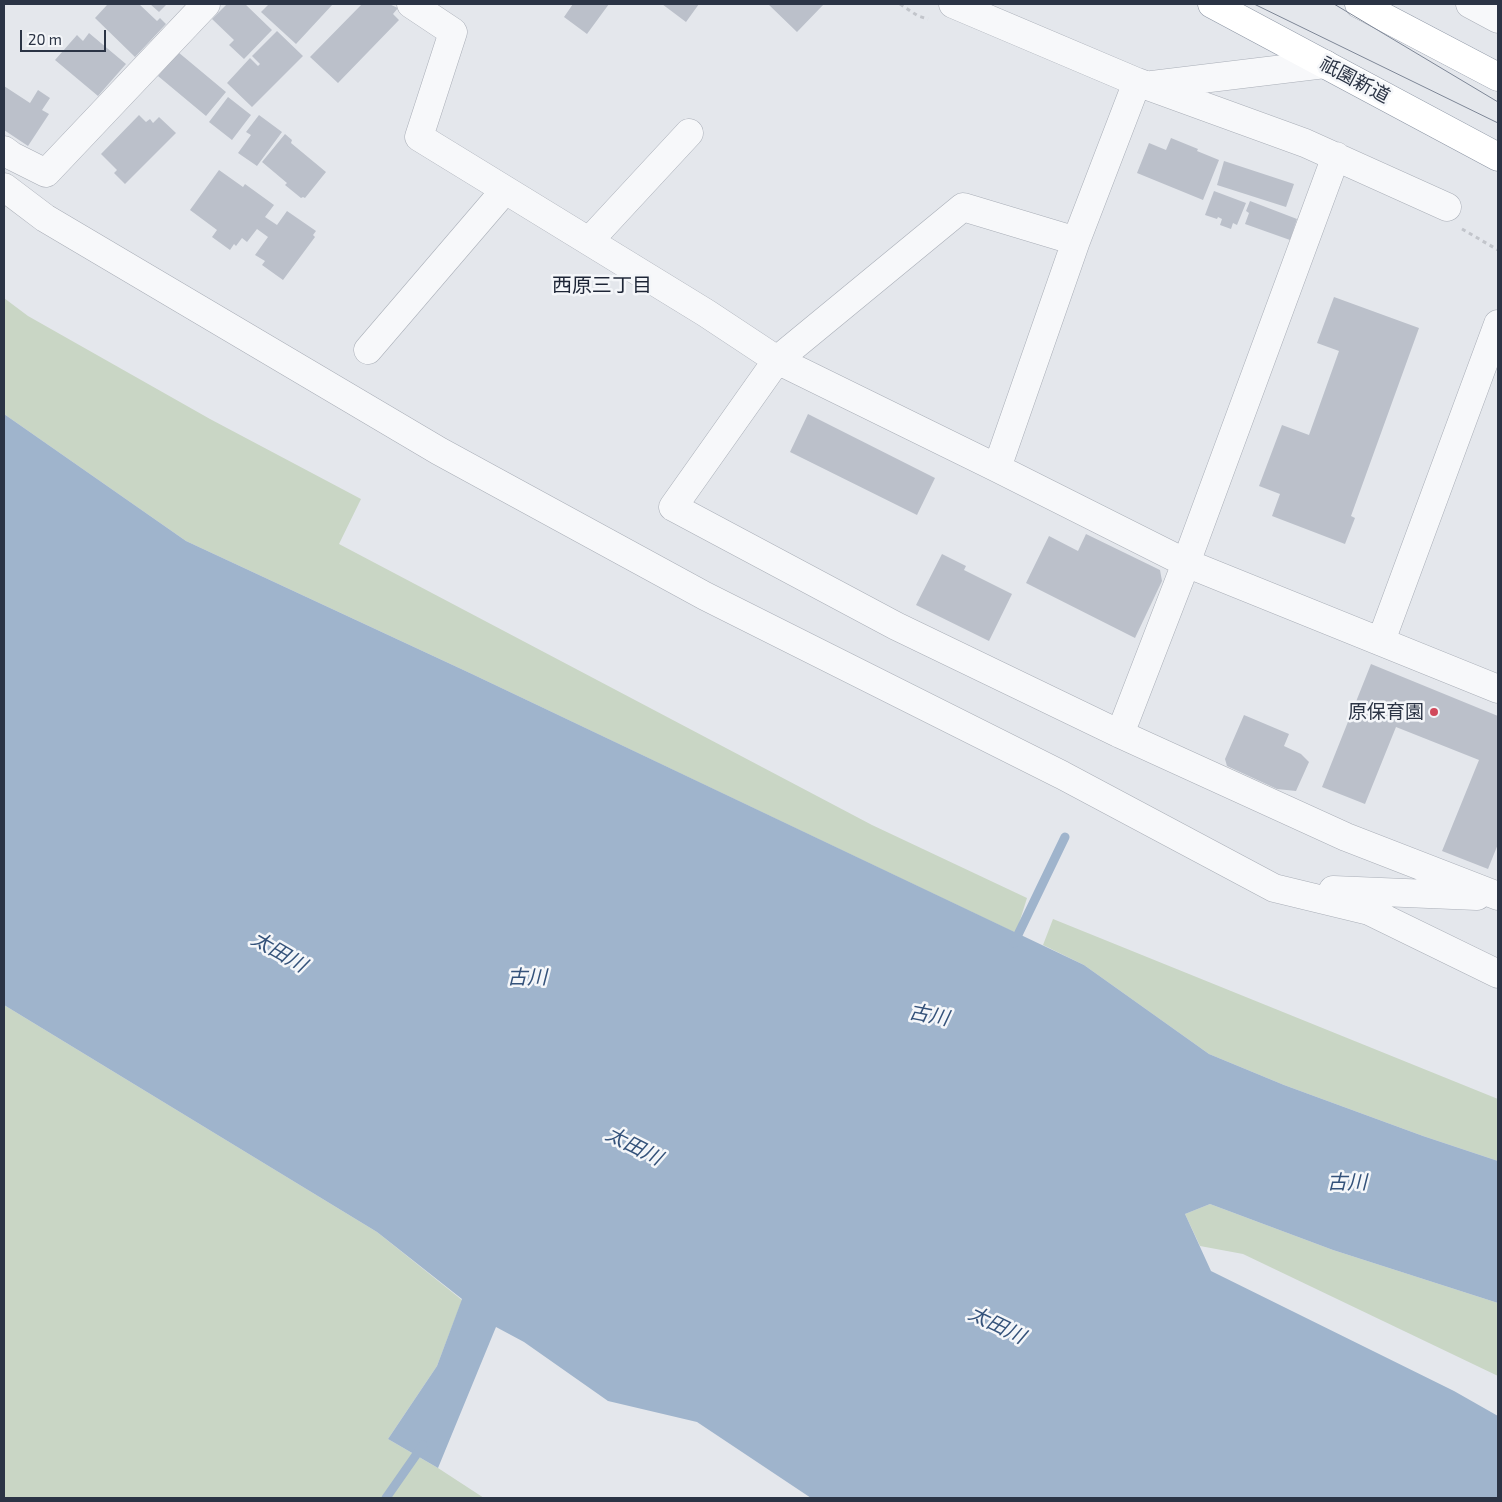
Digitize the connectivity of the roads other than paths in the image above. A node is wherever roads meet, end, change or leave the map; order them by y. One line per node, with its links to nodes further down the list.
1 (206, 4): 12 (street)
2 (410, 4): 16 (street)
3 (953, 4): 10 (street)
4 (1212, 4): 8 (highway, 祇園新道)
5 (1359, 4): 9 (highway)
6 (1470, 4): 7 (street)
7 (1498, 19)
8 (1325, 64): 10 (street); 14 (highway, 祇園新道)
9 (1498, 77)
10 (1142, 84): 13 (street); 19 (street)
11 (689, 133): 18 (street)
12 (4, 150)
13 (1336, 156): 17 (street); 24 (street)
14 (1498, 157)
15 (4, 187): 28 (street)
16 (505, 190): 18 (street); 21 (street)
17 (1447, 207)
18 (588, 241): 22 (street)
19 (1076, 241): 22 (street); 23 (street)
20 (1498, 324): 25 (street)
21 (368, 350)
22 (777, 360): 23 (street); 27 (street)
23 (997, 468): 24 (street)
24 (1186, 563): 25 (street); 27 (street)
25 (1380, 641): 26 (street)
26 (1498, 688)
27 (1120, 734): 29 (street)
28 (1274, 888): 29 (street); 30 (street)
29 (1498, 897)
30 (1498, 974)

